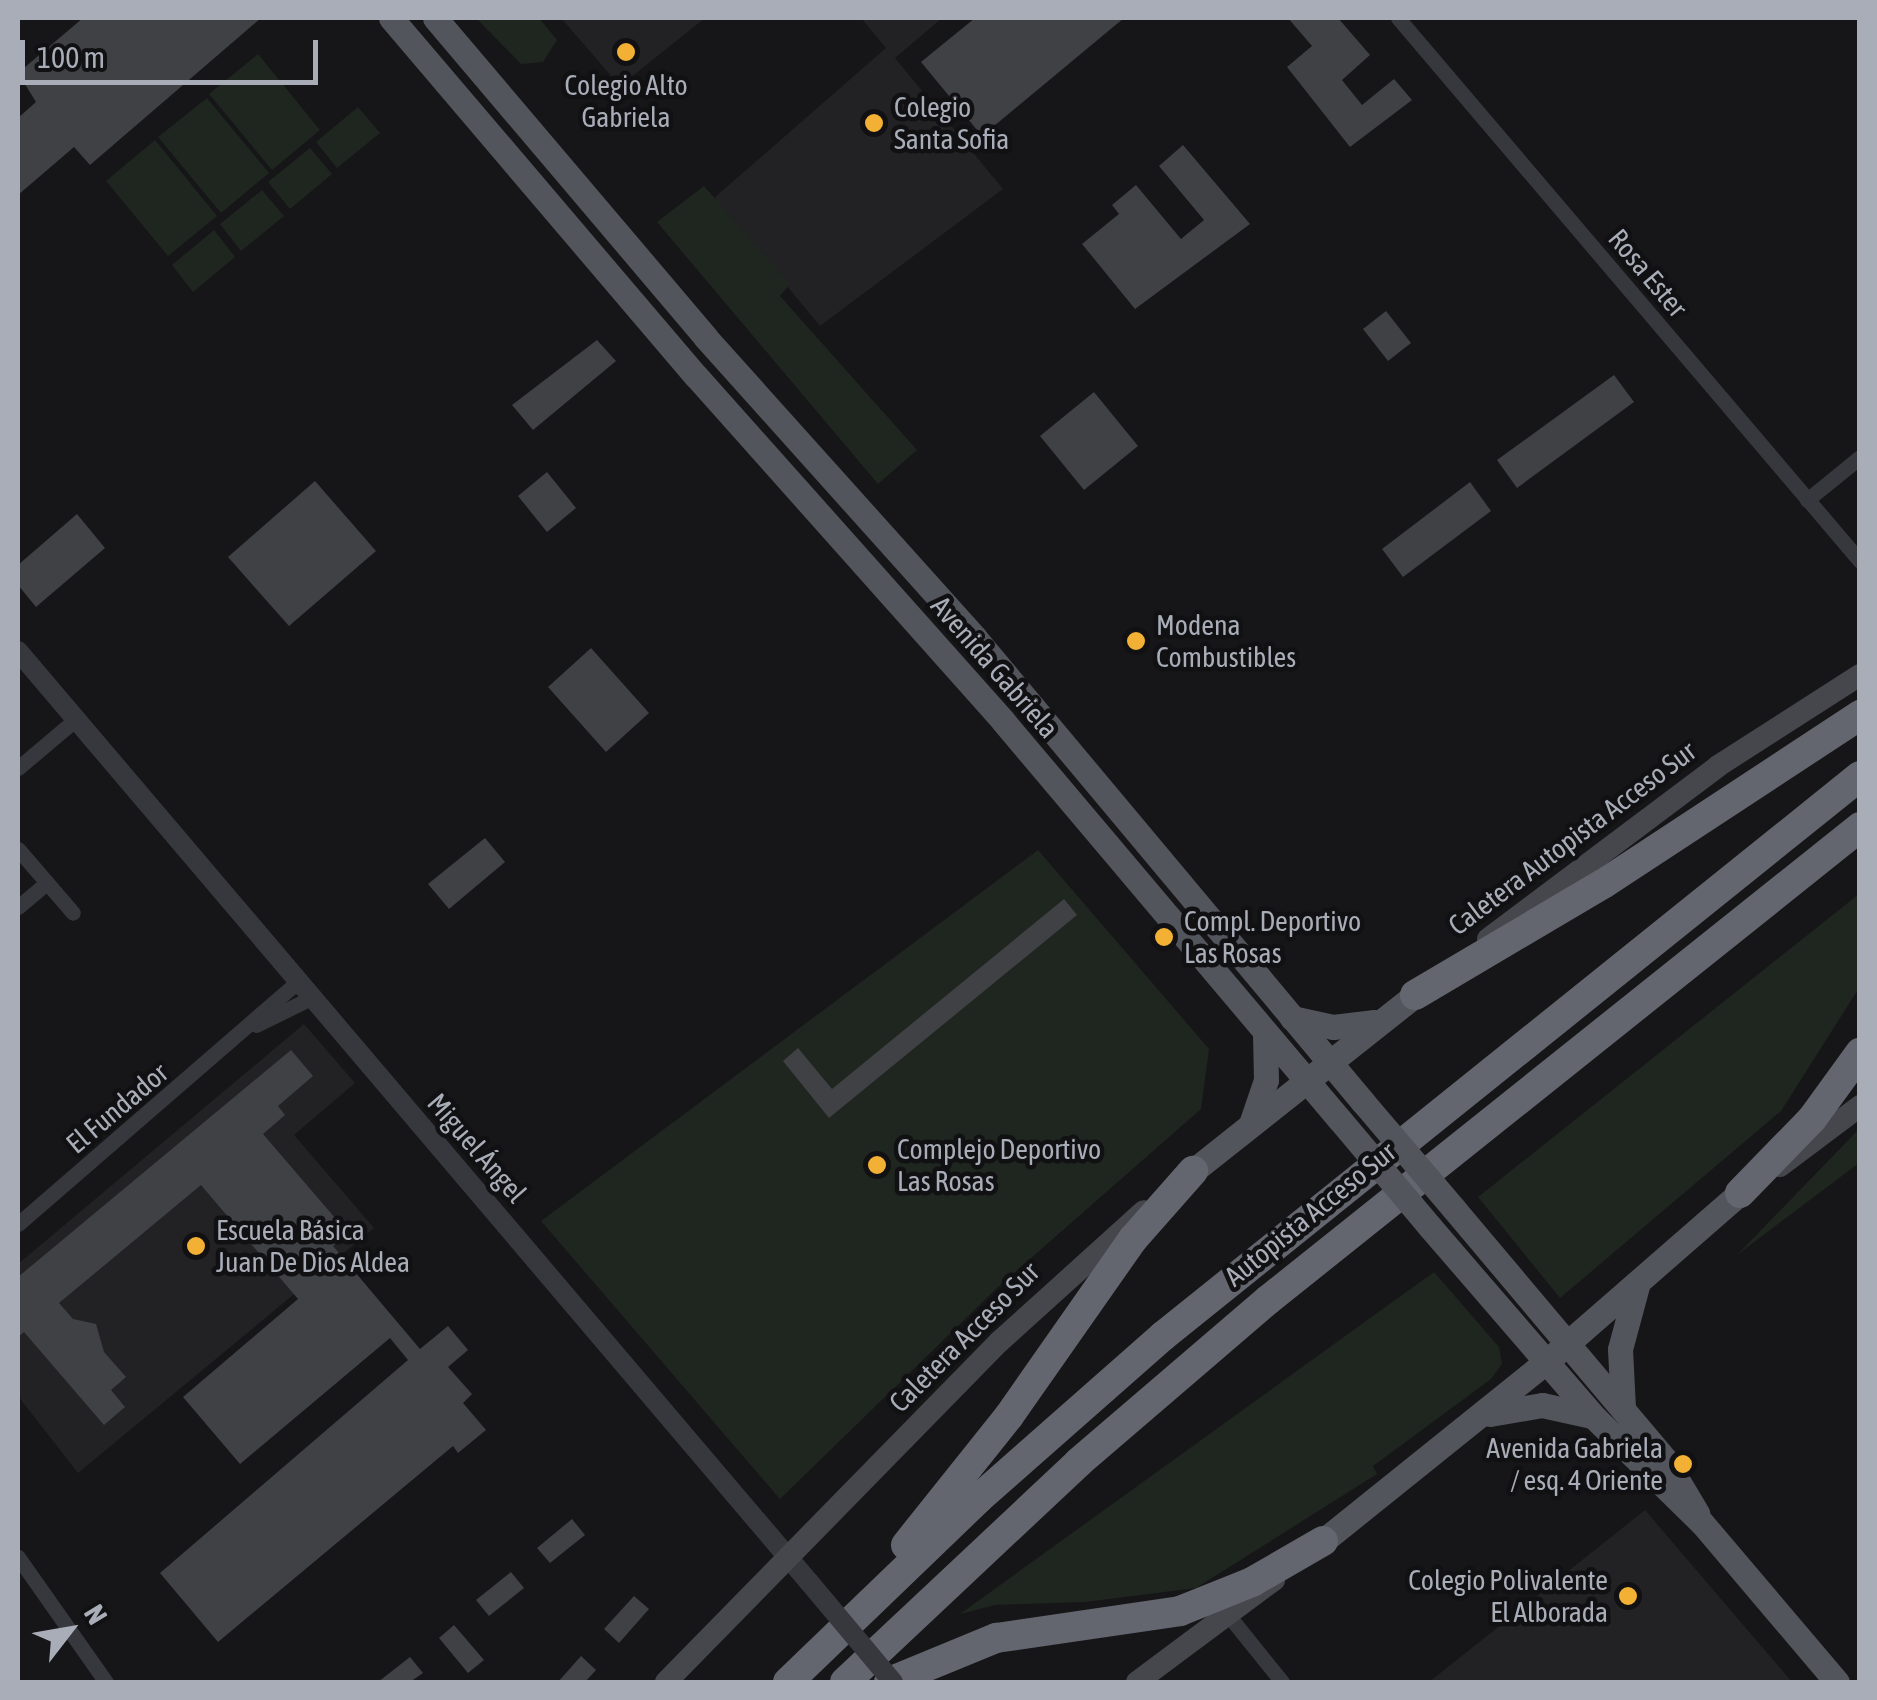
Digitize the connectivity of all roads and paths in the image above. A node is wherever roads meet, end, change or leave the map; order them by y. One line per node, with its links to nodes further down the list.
1 (391, 18): 24 (main road, Avenida Gabriela)
2 (435, 18): 21 (main road, Avenida Gabriela)
3 (1398, 18): 5 (street, Rosa Ester)
4 (1860, 457): 5 (street)
5 (1808, 500): 6 (street, Rosa Ester)
6 (1860, 561)
7 (18, 650): 10 (street, Miguel Ángel)
8 (1860, 675): 19 (main road, Caletera Autopista Acceso Sur)
9 (1860, 715): 19 (highway)
10 (76, 719): 11 (street); 18 (street, Miguel Ángel)
11 (18, 768)
12 (1860, 776): 44 (highway, Autopista Acceso Sur)
13 (1860, 827): 48 (highway, Autopista Acceso Sur)
14 (18, 849): 15 (street)
15 (46, 883): 16 (street); 17 (street)
16 (18, 907)
17 (73, 914)
18 (298, 981): 20 (street, Miguel Ángel); 23 (street, El Fundador)
19 (1415, 995): 22 (main road, Caletera Autopista Acceso Sur)
20 (313, 997): 23 (street, El Fundador); 41 (street, Miguel Ángel)
21 (1292, 1018): 22 (main road); 26 (main road, Avenida Gabriela)
22 (1382, 1020): 26 (main road, Caletera Autopista Acceso Sur)
23 (248, 1030): 32 (street, El Fundador)
24 (1265, 1032): 27 (main road, Avenida Gabriela); 29 (main road)
25 (1860, 1053): 31 (highway)
26 (1329, 1061): 27 (main road, Caletera Acceso Sur); 34 (main road, Avenida Gabriela, bridge)
27 (1306, 1080): 29 (main road, Caletera Acceso Sur); 35 (main road, Avenida Gabriela, bridge)
28 (1860, 1106): 31 (main road)
29 (1251, 1124): 30 (main road, Caletera Acceso Sur)
30 (1193, 1171): 41 (main road, Caletera Acceso Sur); 44 (highway)
31 (1740, 1193): 33 (main road)
32 (18, 1224)
33 (1638, 1284): 34 (main road); 36 (main road)
34 (1568, 1344): 35 (main road); 36 (main road, Avenida Gabriela)
35 (1546, 1362): 37 (main road, Avenida Gabriela); 38 (main road)
36 (1623, 1408): 39 (main road, Avenida Gabriela)
37 (1594, 1416): 38 (main road); 39 (main road, Avenida Gabriela)
38 (1476, 1419): 40 (main road)
39 (1702, 1522): 52 (main road)
40 (1323, 1542): 43 (main road); 49 (highway)
41 (788, 1556): 46 (main road, Caletera Acceso Sur); 49 (street, Miguel Ángel, bridge)
42 (18, 1557): 45 (street)
43 (1229, 1616): 50 (main road); 51 (street)
44 (818, 1652): 47 (highway, Autopista Acceso Sur)
45 (106, 1682)
46 (666, 1682)
47 (788, 1682)
48 (845, 1682)
49 (891, 1682)
50 (1137, 1682)
51 (1282, 1682)
52 (1837, 1682)

